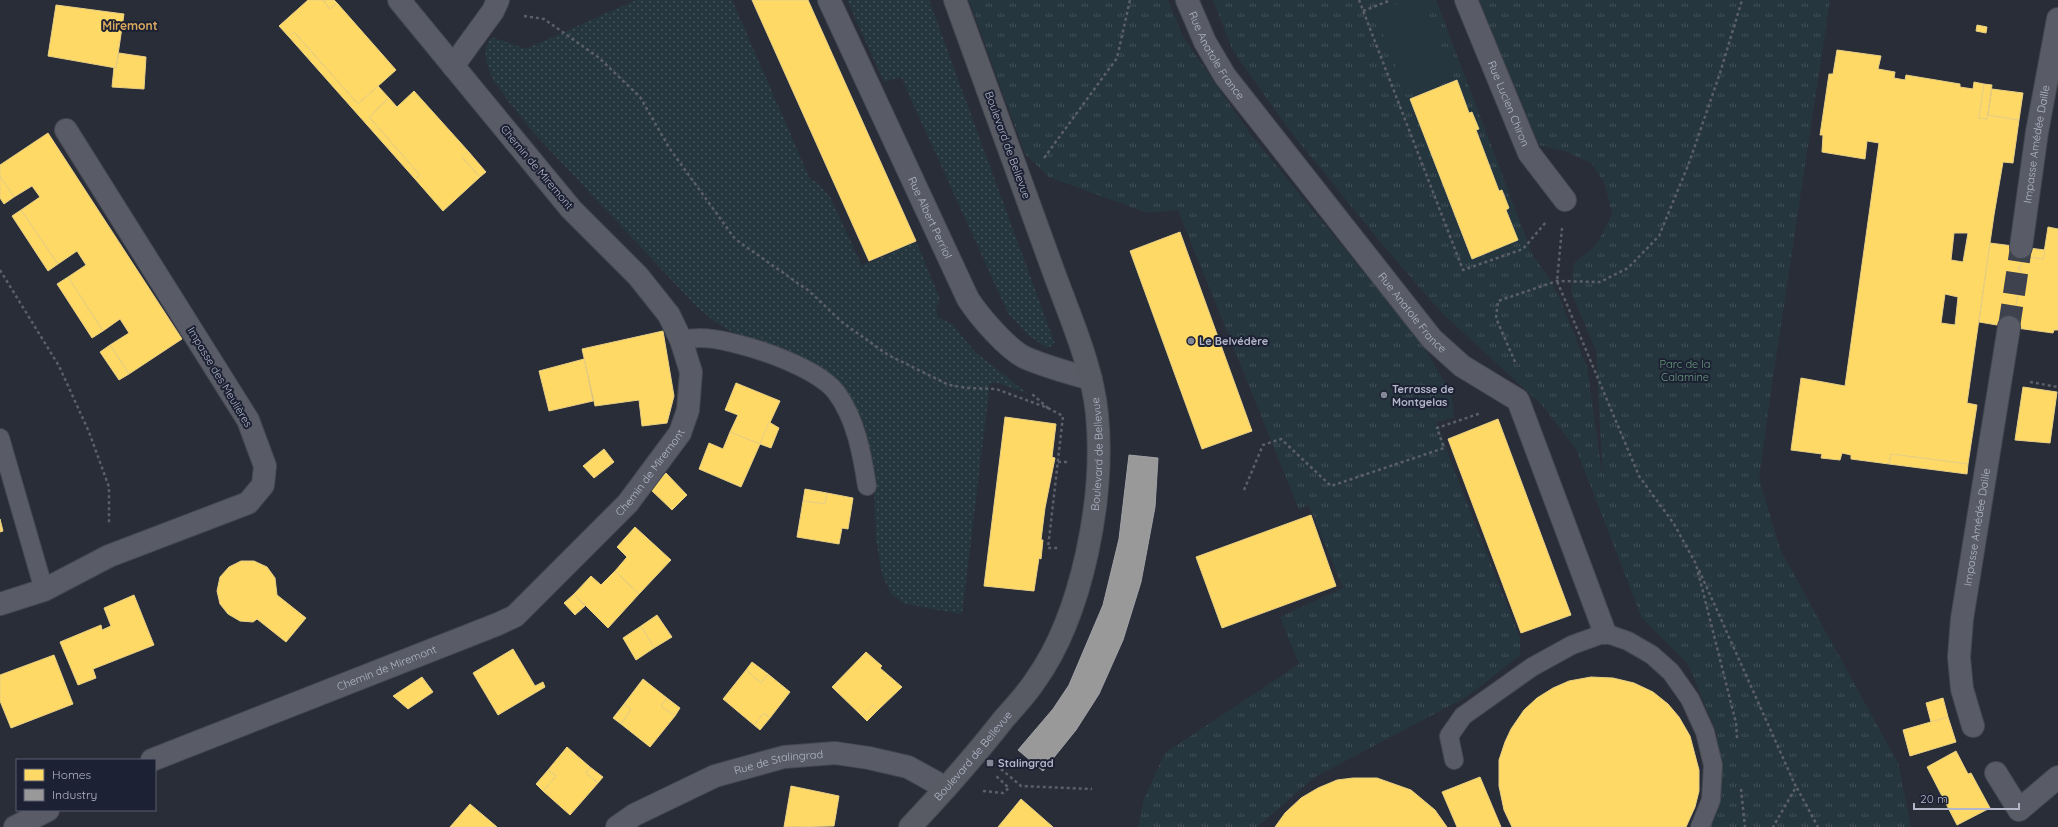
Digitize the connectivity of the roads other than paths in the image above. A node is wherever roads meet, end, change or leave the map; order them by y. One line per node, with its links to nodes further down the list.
1 (399, 0): 8 (street, Chemin de Miremont)
2 (828, 0): 14 (street, Rue Albert Perriol)
3 (955, 0): 14 (main road, Boulevard de Bellevue)
4 (1188, 0): 19 (street, Rue Anatole France)
5 (1466, 0): 10 (street, Rue Lucien Chiron)
6 (495, 6): 8 (street)
7 (2058, 19): 11 (street, Impasse Amédée Daille)
8 (453, 66): 13 (street, Chemin de Miremont)
9 (66, 130): 17 (street, Impasse des Meulières)
10 (1564, 200)
11 (2021, 247)
12 (2009, 327): 20 (street, Impasse Amédée Daille)
13 (681, 340): 16 (lane); 21 (street, Chemin de Miremont)
14 (1091, 379): 25 (main road, Boulevard de Bellevue)
15 (0, 438): 17 (lane)
16 (867, 486)
17 (44, 590): 18 (street, Impasse des Meulières)
18 (0, 604)
19 (1605, 633): 22 (lane); 30 (lane)
20 (1973, 726)
21 (155, 759)
22 (1454, 760)
23 (1996, 773): 24 (street)
24 (2058, 777)
25 (946, 788): 28 (street, Rue de Stalingrad); 29 (main road, Boulevard de Bellevue)
26 (46, 811): 27 (street)
27 (15, 827)
28 (617, 827)
29 (910, 827)
30 (1700, 827)

